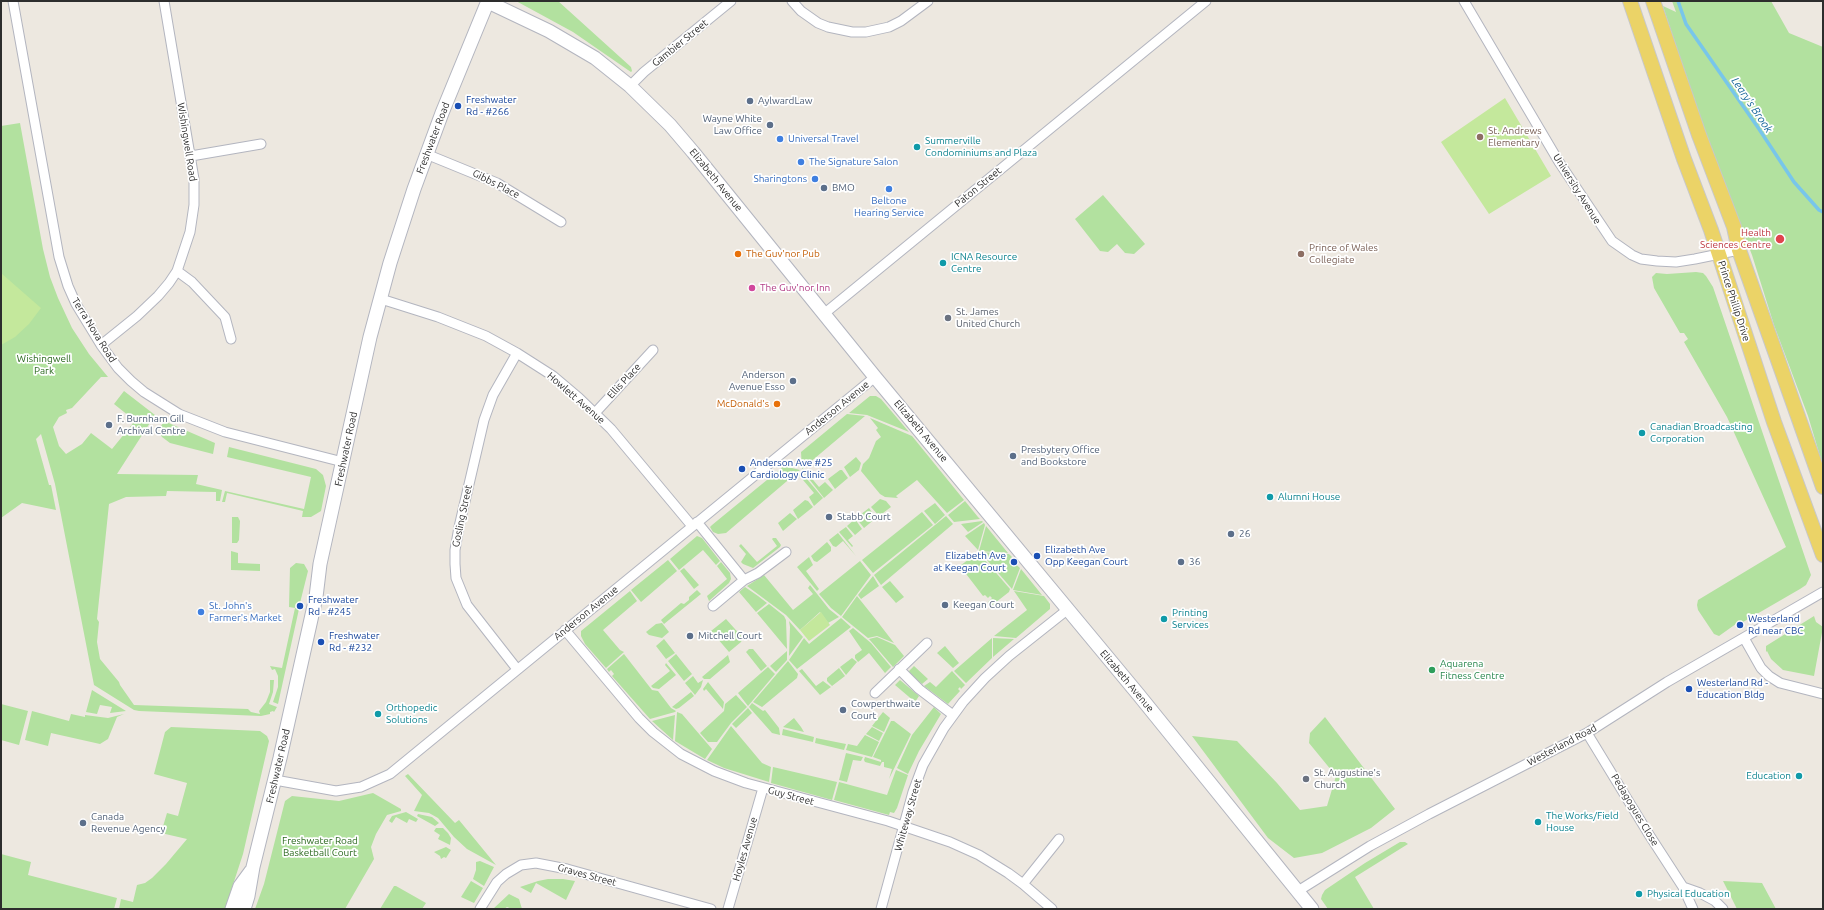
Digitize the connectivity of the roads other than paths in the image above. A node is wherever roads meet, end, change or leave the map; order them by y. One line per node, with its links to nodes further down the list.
1 (13, 1): 22 (street, Terra Nova Road)
2 (164, 1): 14 (street, Wishingwell Road)
3 (731, 1): 11 (street, Gambier Street)
4 (792, 1): 5 (street)
5 (928, 1)
6 (1206, 1): 20 (street, Paton Street)
7 (1464, 1): 17 (street, University Avenue)
8 (1630, 1): 17 (main road, Prince Phillip Drive)
9 (1652, 1): 16 (main road, Prince Phillip Drive)
10 (488, 2): 11 (main road, Elizabeth Avenue); 13 (main road, Freshwater Road)
11 (630, 86): 20 (main road, Elizabeth Avenue)
12 (261, 144): 14 (street)
13 (426, 154): 15 (street, Gibbs Place); 19 (main road, Freshwater Road)
14 (191, 156): 18 (street, Wishingwell Road)
15 (561, 222)
16 (1738, 250): 17 (street, University Avenue); 28 (main road, Prince Phillip Drive)
17 (1720, 255): 31 (main road, Prince Phillip Drive)
18 (177, 272): 21 (street); 22 (street, Wishingwell Road)
19 (380, 299): 24 (street, Howlett Avenue); 27 (main road, Freshwater Road)
20 (825, 313): 25 (main road, Elizabeth Avenue)
21 (231, 339)
22 (101, 345): 27 (street, Terra Nova Road)
23 (653, 350): 26 (street, Ellis Place)
24 (517, 353): 26 (street, Howlett Avenue); 39 (street, Gosling Street)
25 (875, 377): 29 (street, Anderson Avenue); 35 (main road, Elizabeth Avenue)
26 (595, 413): 29 (street, Howlett Avenue)
27 (343, 462): 45 (main road, Freshwater Road)
28 (1823, 487)
29 (695, 524): 32 (street); 36 (street, Anderson Avenue)
30 (786, 552): 32 (street)
31 (1823, 555)
32 (744, 580): 34 (street)
33 (1823, 592): 37 (street, Westerland Road)
34 (713, 606)
35 (1067, 610): 43 (street, Whiteway Street); 52 (main road, Elizabeth Avenue)
36 (565, 630): 39 (street, Anderson Avenue); 46 (street, Guy Street)
37 (1744, 638): 42 (street); 44 (street, Westerland Road)
38 (927, 643): 40 (street)
39 (517, 669): 45 (street, Anderson Avenue)
40 (899, 670): 41 (street); 43 (street)
41 (875, 693)
42 (1823, 694)
43 (952, 715): 47 (street, Whiteway Street)
44 (1587, 733): 51 (street, Pedagogues Close); 52 (street, Westerland Road)
45 (275, 780): 49 (main road, Freshwater Road)
46 (763, 788): 47 (street, Guy Street); 57 (street, Hoyles Avenue)
47 (904, 826): 50 (street, Guy Street); 58 (street, Whiteway Street)
48 (1059, 839): 50 (street)
49 (254, 867): 53 (main road); 54 (main road, Freshwater Road)
50 (1023, 884): 59 (street, Guy Street)
51 (1683, 887): 61 (street, Pedagogues Close); 62 (street)
52 (1298, 891): 60 (main road, Elizabeth Avenue)
53 (232, 909)
54 (244, 909)
55 (480, 909): 56 (street, Graves Street)
56 (711, 909)
57 (728, 909)
58 (881, 909)
59 (1052, 909)
60 (1312, 909)
61 (1693, 909)
62 (1723, 909)

